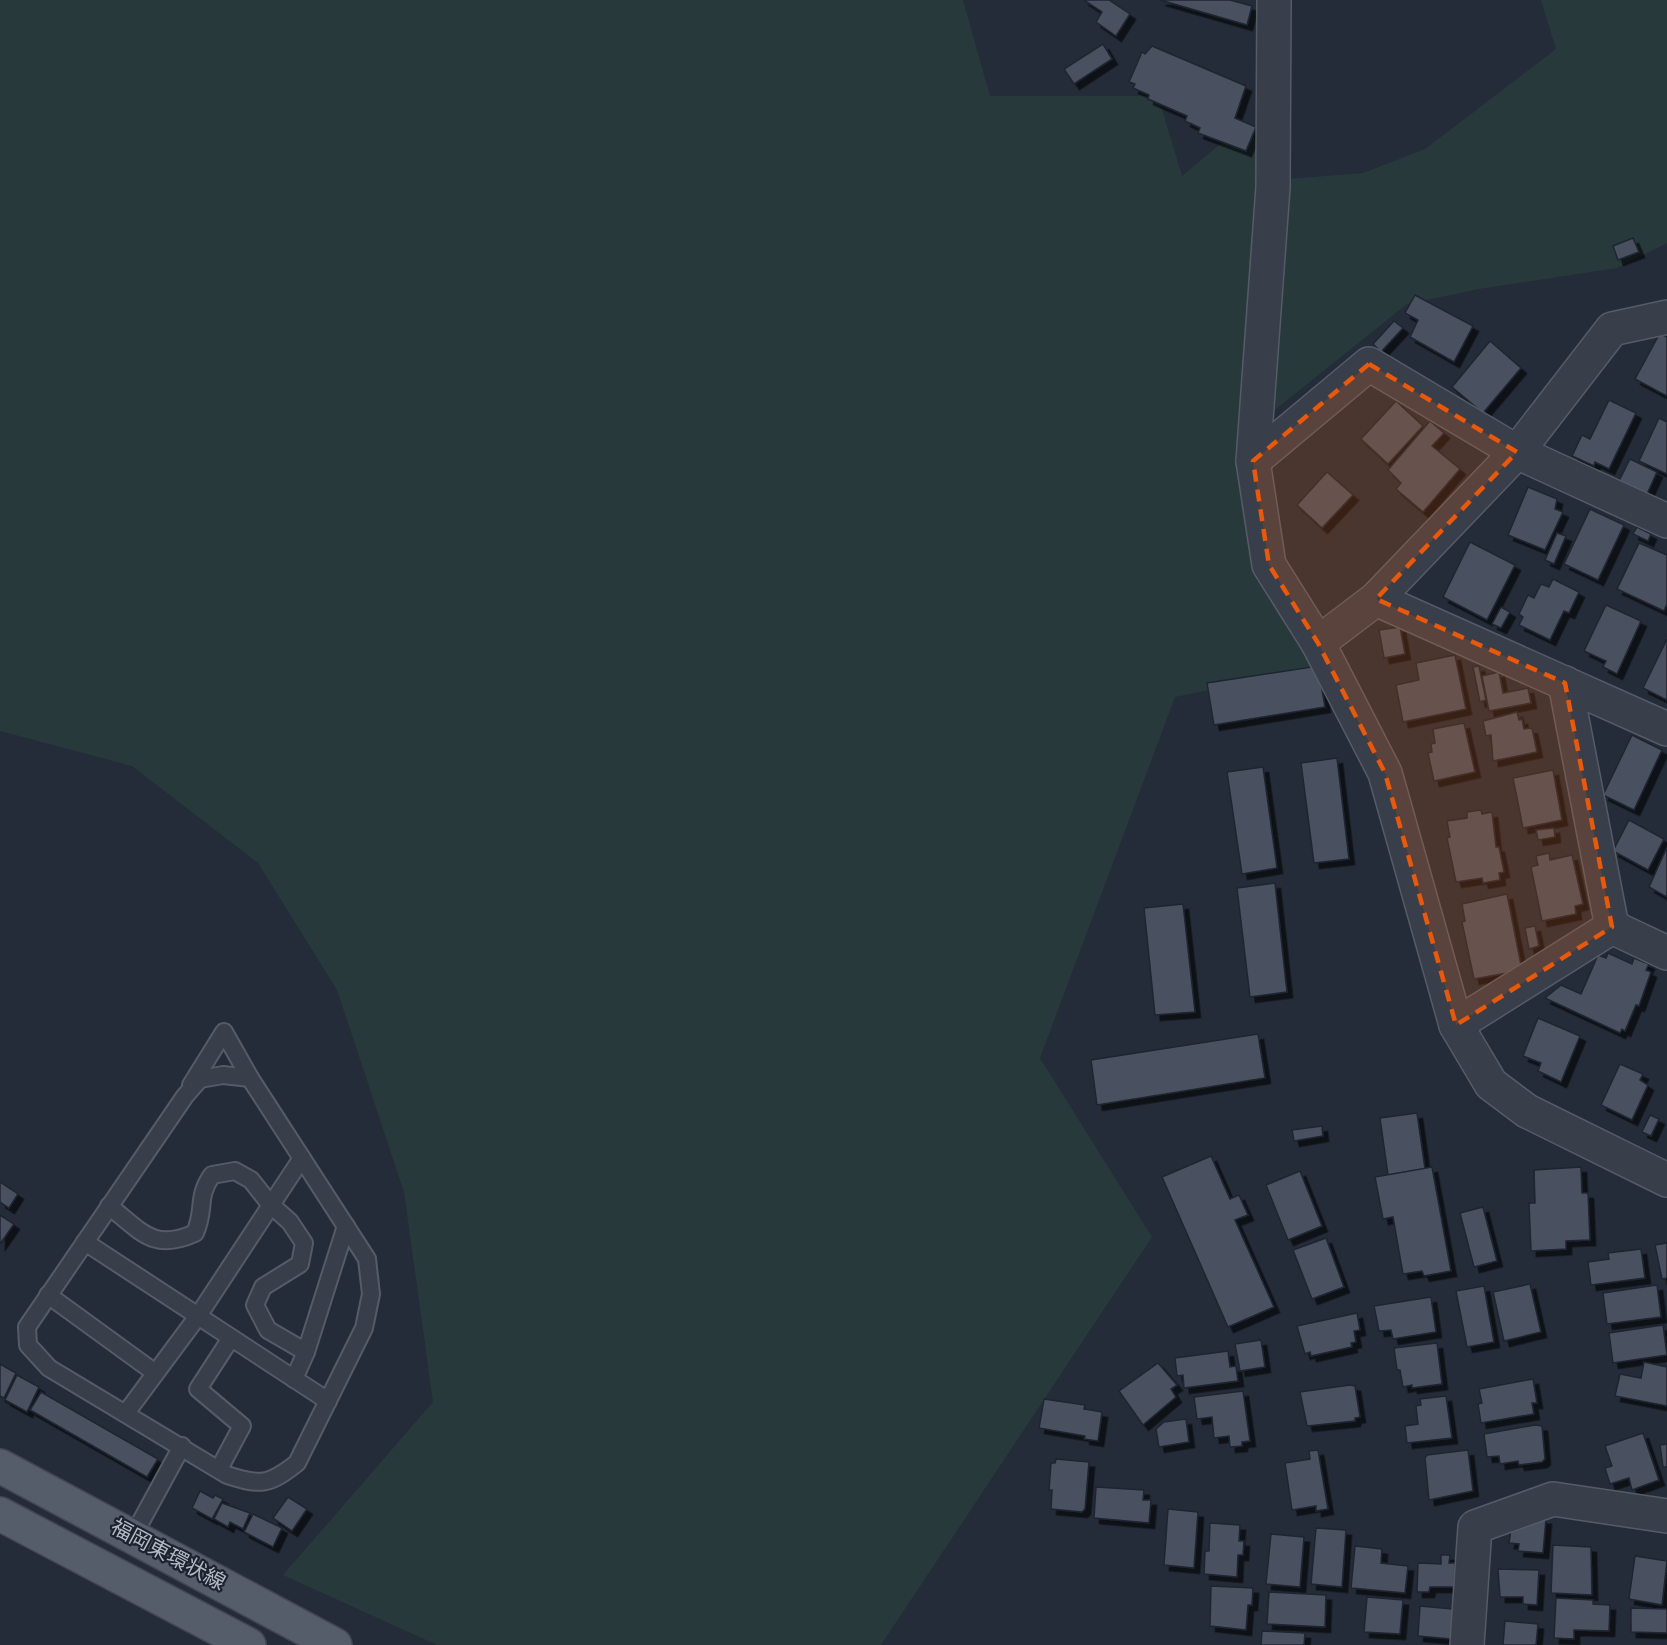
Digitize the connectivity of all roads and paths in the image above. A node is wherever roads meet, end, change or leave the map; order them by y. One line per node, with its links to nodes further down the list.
1 (1274, 0): 4 (street)
2 (1667, 317): 3 (street)
3 (1517, 452): 4 (street); 5 (street); 6 (street)
4 (1253, 461): 7 (street)
5 (1667, 521)
6 (1376, 599): 7 (street); 8 (street)
7 (1318, 643): 12 (street)
8 (1565, 683): 9 (street); 10 (street)
9 (1667, 729)
10 (1612, 927): 11 (street); 12 (street)
11 (1667, 953)
12 (1456, 1025): 16 (street)
13 (250, 1078): 14 (lane); 14 (lane); 15 (lane)
14 (184, 1096): 18 (lane)
15 (302, 1158): 17 (lane); 19 (lane)
16 (1667, 1180)
17 (270, 1204): 18 (lane); 22 (lane); 24 (lane)
18 (109, 1206): 20 (lane)
19 (346, 1226): 24 (lane); 27 (lane)
20 (85, 1242): 21 (lane); 22 (lane)
21 (48, 1295): 25 (lane); 28 (lane)
22 (198, 1316): 23 (lane); 25 (lane)
23 (231, 1338): 26 (lane); 31 (lane)
24 (306, 1352): 26 (lane)
25 (154, 1372): 28 (lane)
26 (294, 1379): 27 (lane)
27 (328, 1401): 31 (lane)
28 (126, 1413): 29 (lane)
29 (182, 1446): 31 (lane); 34 (lane)
30 (0, 1466): 34 (main road, 福岡東環状線)
31 (219, 1470)
32 (0, 1514): 35 (main road, 福岡東環状線)
33 (1667, 1516): 37 (street)
34 (133, 1536): 36 (main road, 福岡東環状線)
35 (249, 1645)
36 (335, 1645)
37 (1467, 1645)

